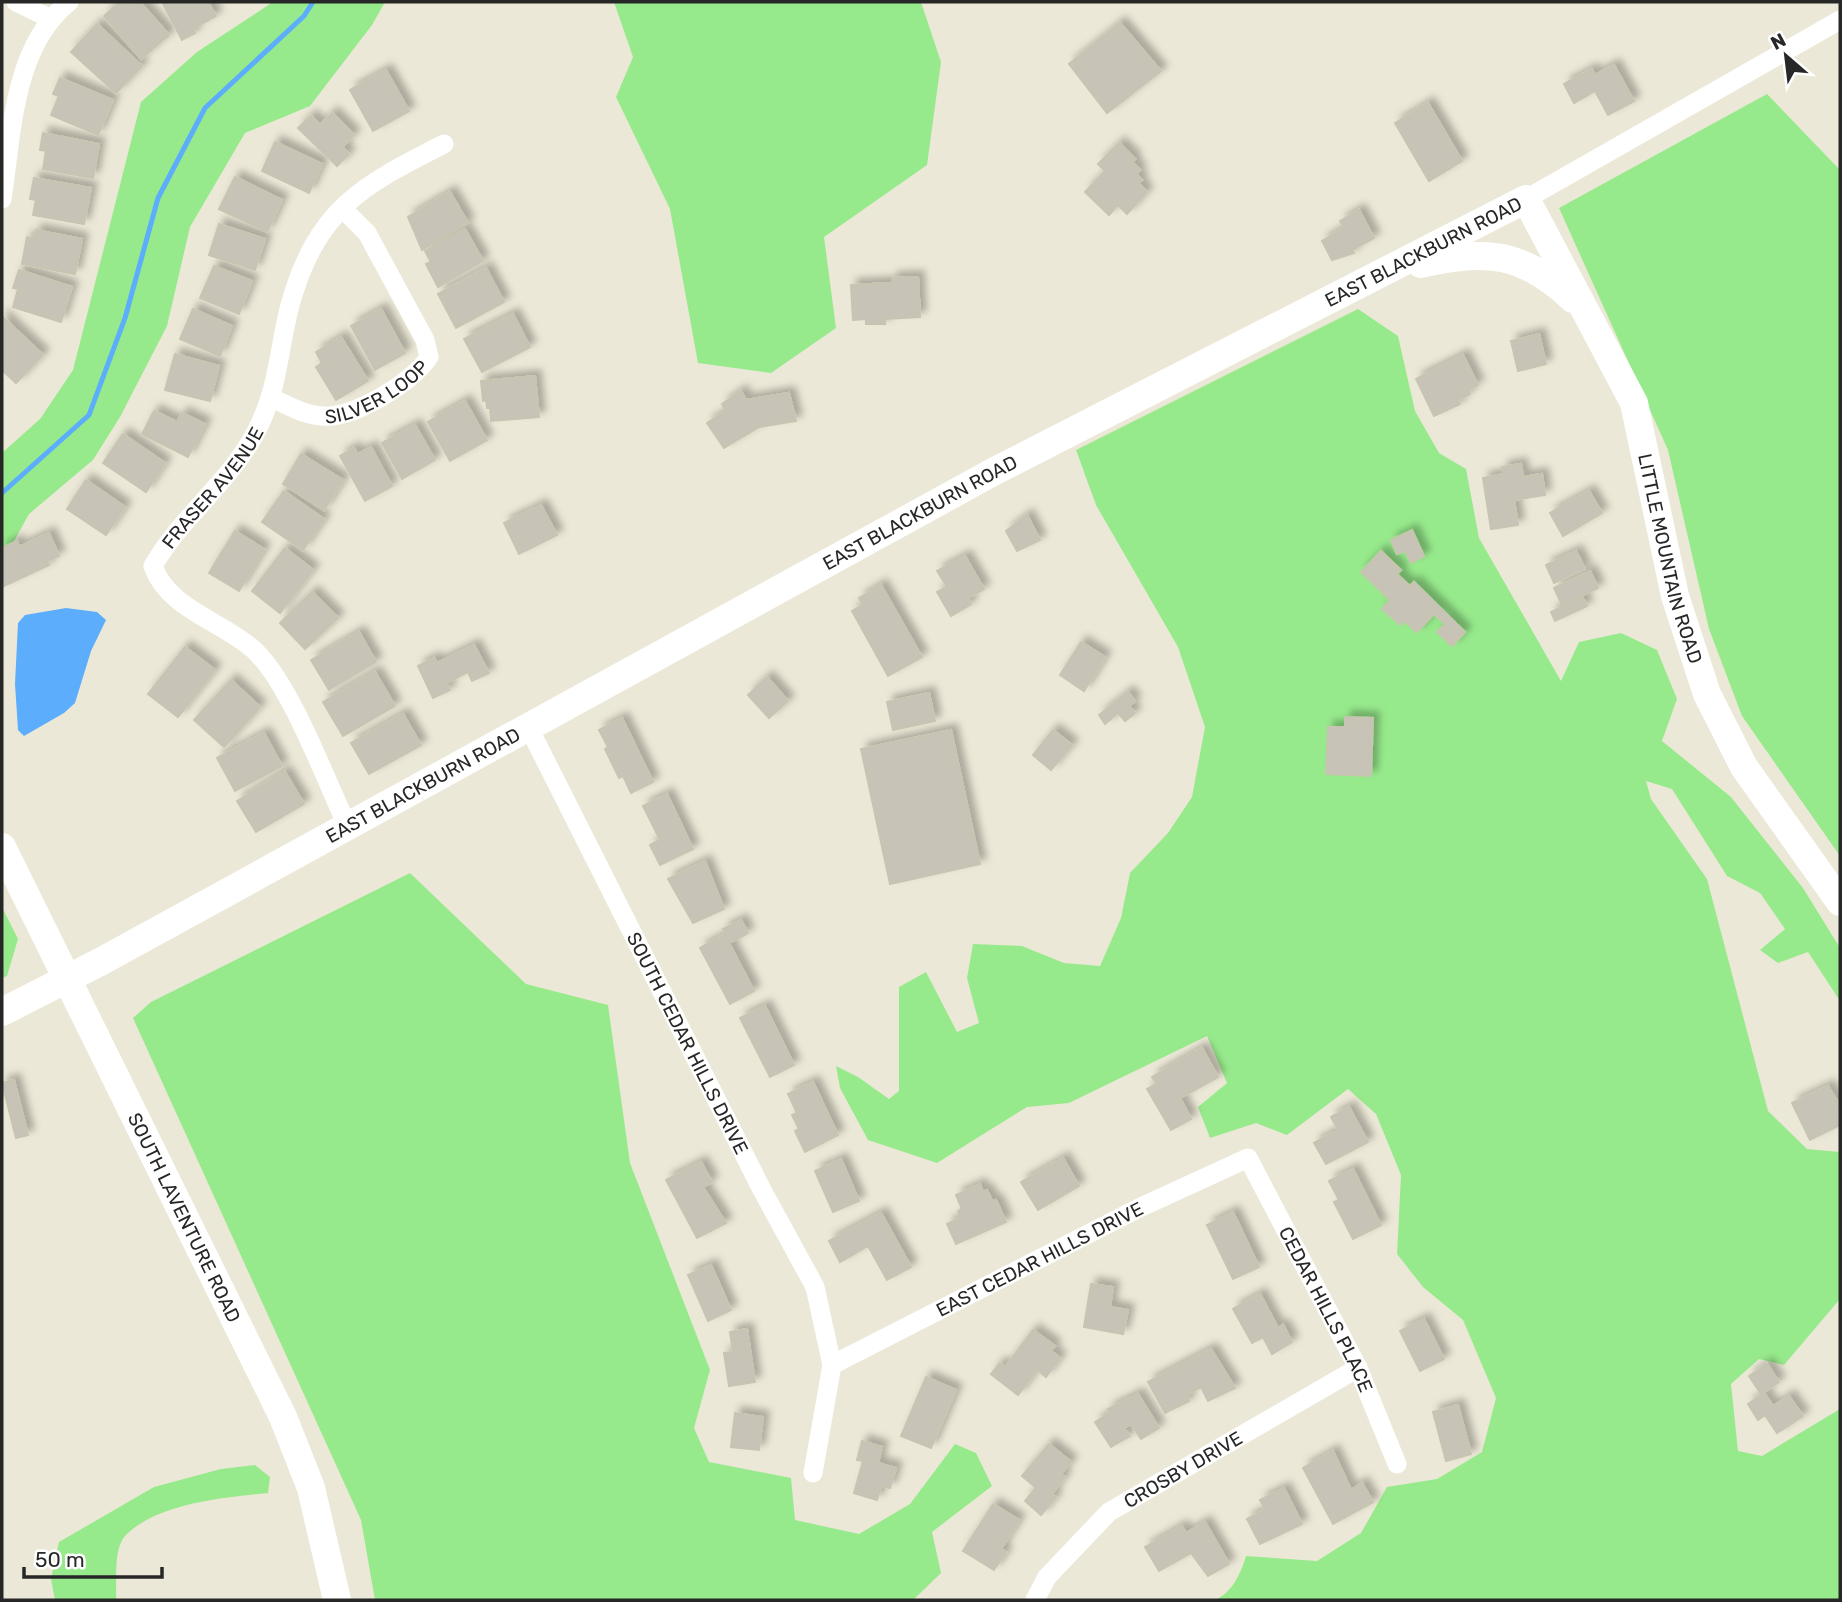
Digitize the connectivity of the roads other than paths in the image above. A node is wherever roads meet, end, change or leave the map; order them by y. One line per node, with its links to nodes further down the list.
1 (16, 2): 3 (street)
2 (69, 2): 3 (street)
3 (49, 18): 6 (street)
4 (1840, 20): 7 (street, EAST BLACKBURN ROAD)
5 (444, 144): 8 (street, FRASER AVENUE)
6 (2, 199)
7 (1526, 199): 9 (street, EAST BLACKBURN ROAD); 10 (street, LITTLE MOUNTAIN ROAD)
8 (342, 209): 11 (street, FRASER AVENUE); 11 (street, SILVER LOOP)
9 (1381, 273): 10 (street); 12 (street, EAST BLACKBURN ROAD)
10 (1585, 311): 15 (street, LITTLE MOUNTAIN ROAD)
11 (272, 398): 13 (street, FRASER AVENUE)
12 (528, 726): 13 (street, EAST BLACKBURN ROAD); 19 (street, SOUTH CEDAR HILLS DRIVE)
13 (348, 827): 16 (street, EAST BLACKBURN ROAD)
14 (2, 847): 16 (street, SOUTH LAVENTURE ROAD)
15 (1840, 902)
16 (68, 979): 17 (street, EAST BLACKBURN ROAD); 23 (street, SOUTH LAVENTURE ROAD)
17 (2, 1012)
18 (1248, 1158): 19 (street, EAST CEDAR HILLS DRIVE); 20 (street, CEDAR HILLS PLACE)
19 (832, 1365): 22 (street)
20 (1357, 1368): 21 (street, CEDAR HILLS PLACE); 24 (street, CROSBY DRIVE)
21 (1397, 1464)
22 (813, 1473)
23 (337, 1600)
24 (1035, 1600)

